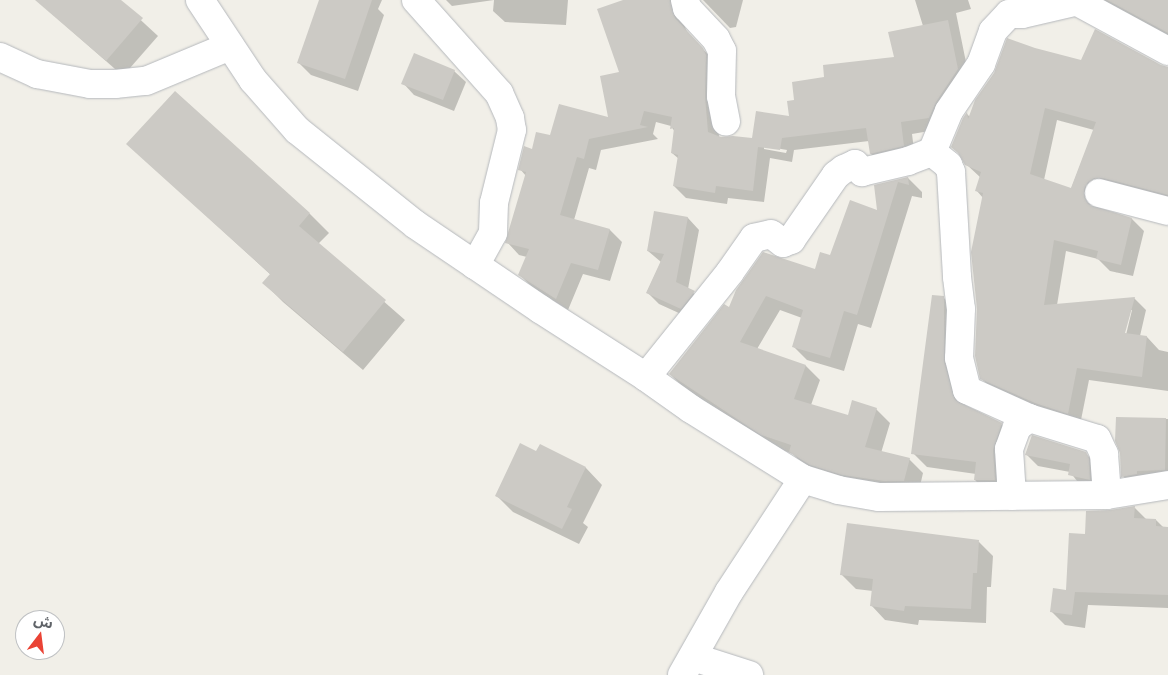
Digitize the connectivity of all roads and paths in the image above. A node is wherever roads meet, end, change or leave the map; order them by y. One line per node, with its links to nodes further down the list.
1 (200, 0): 5 (street)
2 (416, 0): 12 (street)
3 (685, 0): 8 (street)
4 (1074, 1): 6 (street); 9 (street)
5 (230, 46): 7 (street); 12 (street)
6 (1168, 51)
7 (0, 57)
8 (726, 122)
9 (932, 152): 13 (street); 14 (street)
10 (1099, 192): 11 (street)
11 (1168, 211)
12 (475, 265): 13 (street)
13 (646, 377): 15 (street)
14 (1029, 418): 17 (street); 18 (street)
15 (802, 479): 18 (street); 19 (street)
16 (1168, 485): 17 (street)
17 (1107, 494): 18 (street)
18 (1012, 496)
19 (687, 666): 20 (street)
20 (749, 675)

